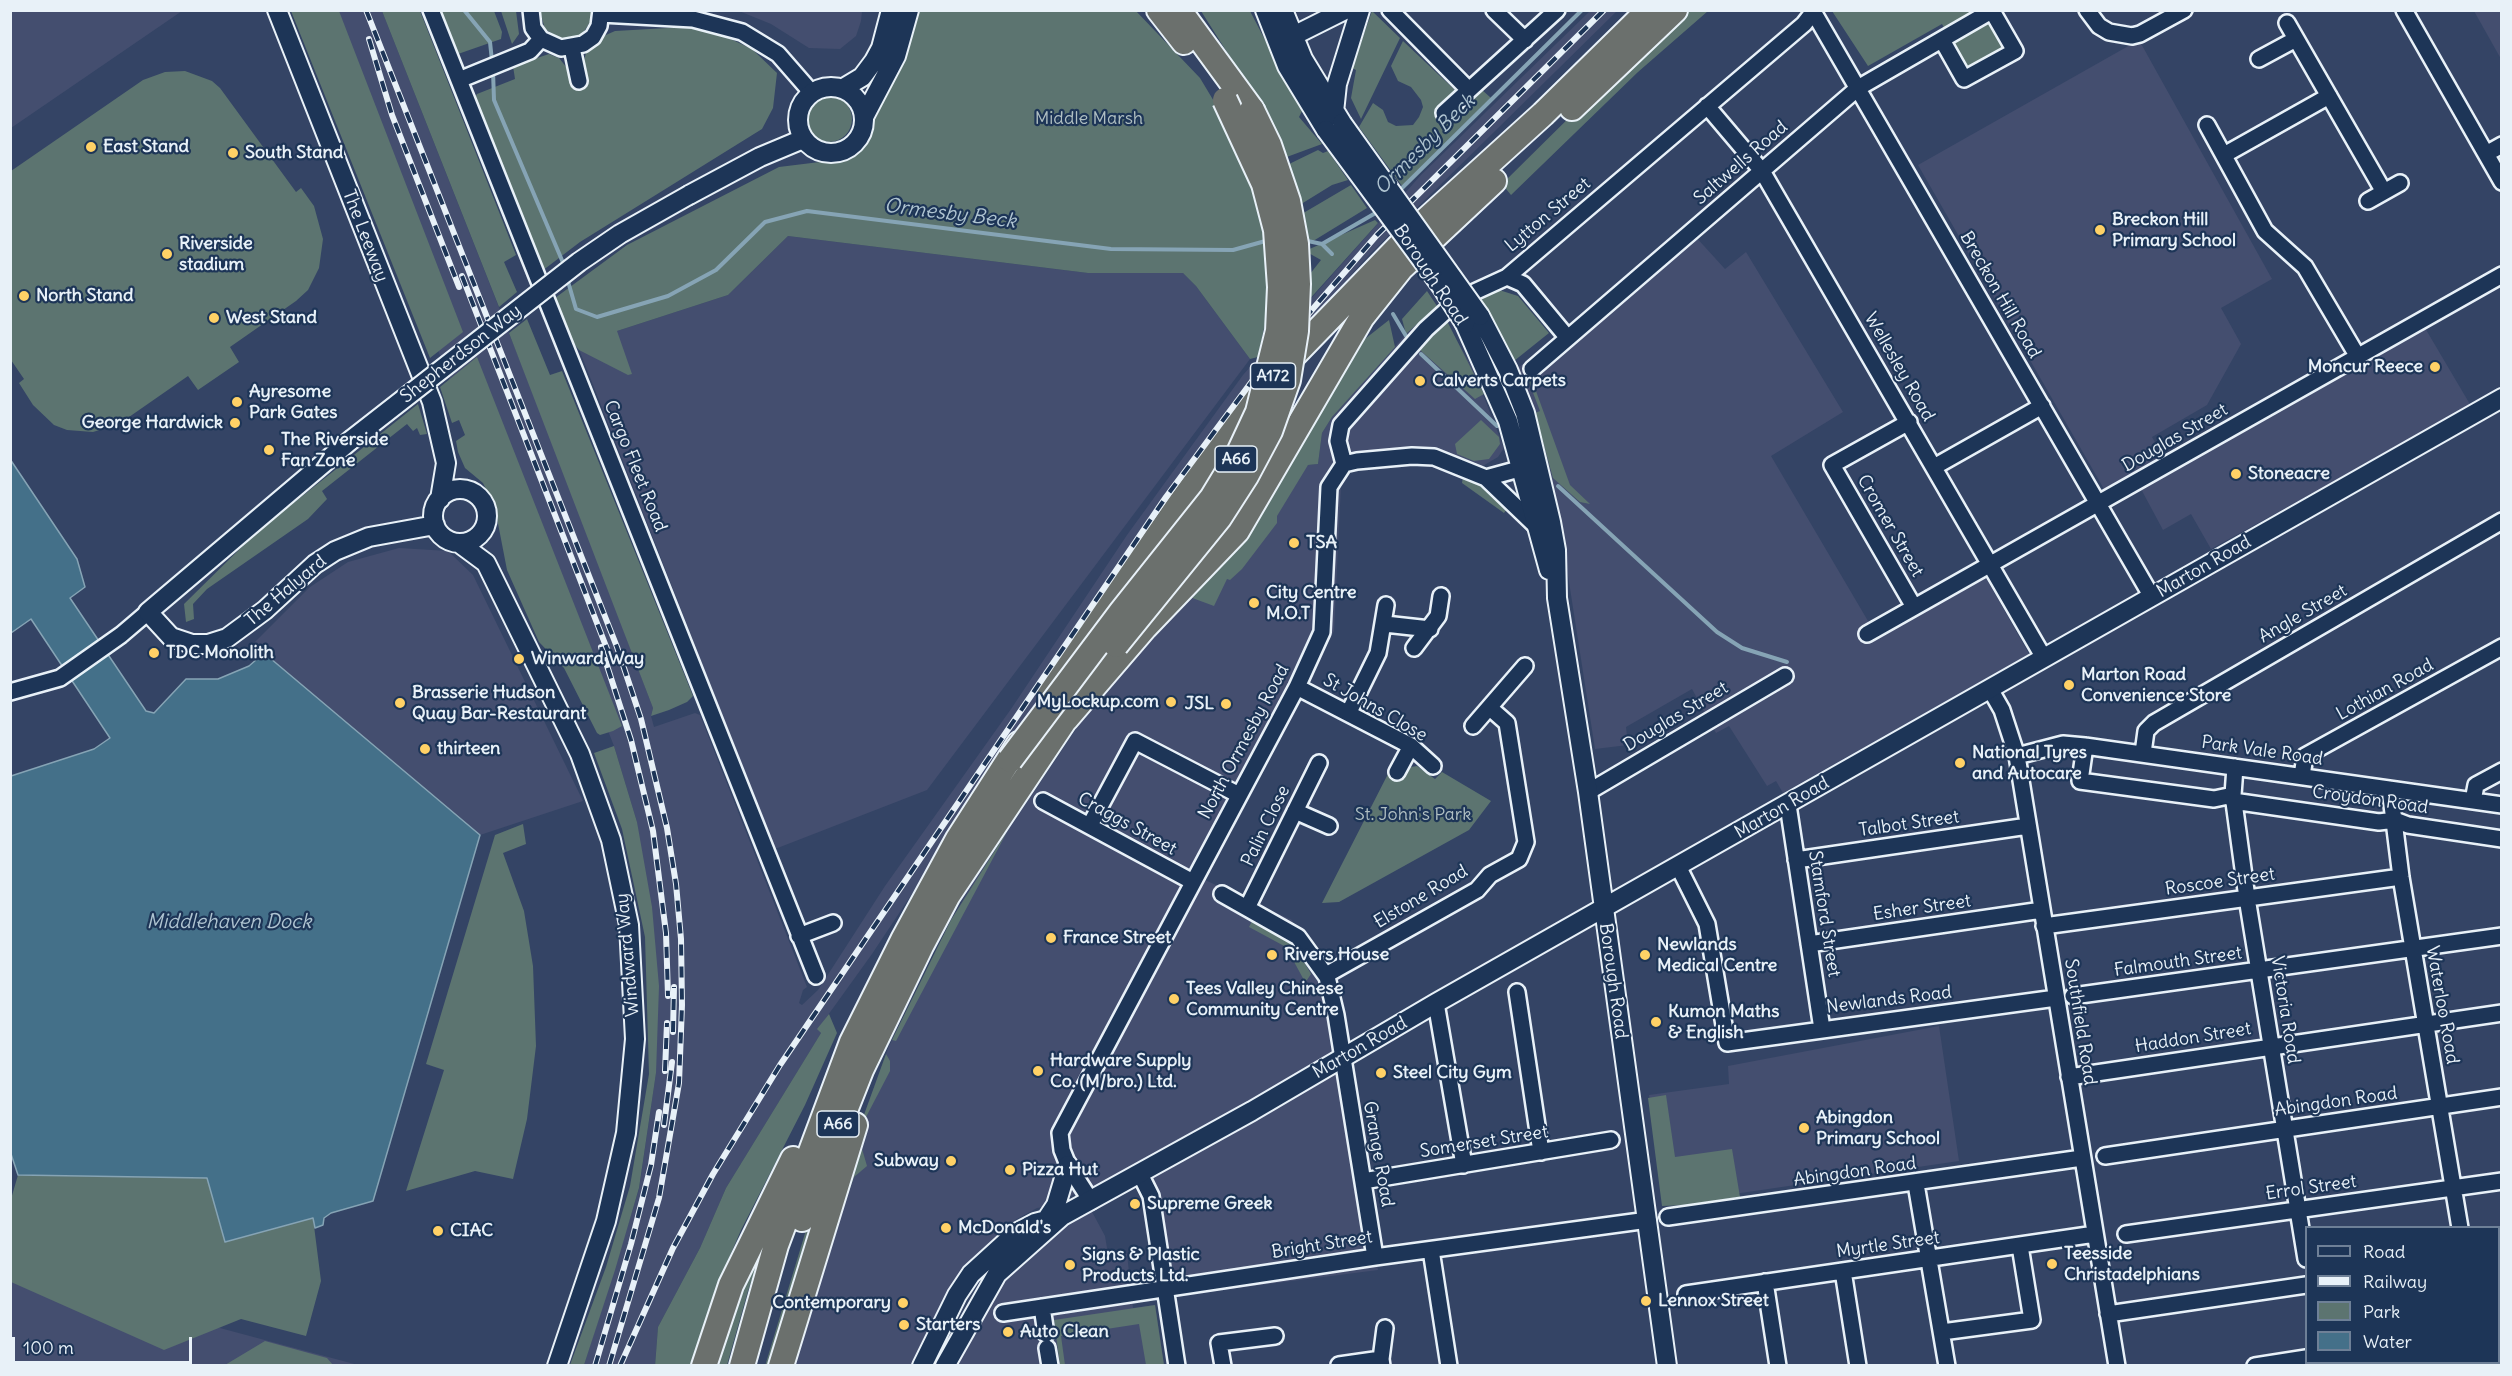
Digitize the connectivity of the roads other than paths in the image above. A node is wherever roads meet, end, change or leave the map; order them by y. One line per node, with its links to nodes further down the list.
1 (278, 10): 61 (street, The Leeway)
2 (431, 10): 32 (street, Cargo Fleet Road)
3 (531, 10): 25 (street)
4 (891, 10): 35 (street)
5 (909, 10): 41 (street)
6 (1151, 10): 24 (highway, A66)
7 (1159, 10): 24 (highway, A66)
8 (1266, 10): 28 (street, Borough Road)
9 (1283, 10): 28 (street, Borough Road)
10 (1345, 10): 28 (street)
11 (1360, 10): 42 (street)
12 (1390, 10): 36 (street)
13 (1494, 10): 29 (street)
14 (1557, 10): 29 (street)
15 (1649, 10): 101 (highway, A172, bridge)
16 (1675, 10): 95 (highway, A172)
17 (2087, 10): 18 (street)
18 (2184, 10)
19 (2404, 10): 46 (street)
20 (1993, 11): 26 (street, Saltwells Road); 26 (street)
21 (601, 12): 30 (street); 37 (street)
22 (1814, 12): 34 (street, Breckon Hill Road); 39 (street, Lytton Street)
23 (2287, 23): 27 (street)
24 (1187, 25): 95 (highway, A66, bridge); 101 (highway, A66, bridge)
25 (541, 39): 30 (street); 32 (street)
26 (1942, 39): 34 (street, Saltwells Road)
27 (2296, 39): 31 (street); 38 (street)
28 (1286, 40): 42 (street, Borough Road)
29 (1525, 40): 36 (street)
30 (572, 48): 33 (street)
31 (2259, 59)
32 (466, 77): 134 (street, Cargo Fleet Road)
33 (579, 81)
34 (1858, 88): 48 (street, Saltwells Road); 59 (street, Breckon Hill Road)
35 (842, 89): 37 (street); 41 (street)
36 (1469, 90): 40 (street)
37 (812, 93): 44 (street)
38 (2329, 96): 47 (street); 51 (street)
39 (1707, 106): 48 (street, Wellesley Road); 54 (street, Lytton Street)
40 (1444, 113)
41 (864, 117): 44 (street)
42 (1334, 122): 63 (street, Borough Road, bridge); 63 (street, Borough Road, bridge)
43 (2207, 126): 47 (street)
44 (803, 139): 81 (street, Shepherdson Way, bridge)
45 (2502, 145): 46 (street)
46 (2486, 153): 49 (street)
47 (2224, 155): 56 (street)
48 (1762, 171): 55 (street, Saltwells Road); 60 (street, Wellesley Road)
49 (2502, 182)
50 (2400, 183): 51 (street)
51 (2384, 192): 52 (street)
52 (2368, 201)
53 (2502, 275): 56 (street, Douglas Street)
54 (1507, 277): 55 (street); 62 (street, Lytton Street)
55 (1567, 337): 57 (street, Saltwells Road)
56 (2358, 357): 68 (street, Douglas Street)
57 (1532, 369)
58 (2501, 400): 77 (street, Marton Road)
59 (2042, 406): 64 (street); 68 (street, Breckon Hill Road)
60 (1909, 422): 64 (street, Wellesley Road); 80 (street, Cromer Street)
61 (446, 463): 66 (street, The Leeway); 67 (street, The Leeway)
62 (1344, 464): 65 (street); 90 (street, North Ormesby Road)
63 (1530, 466): 65 (street); 71 (street, Borough Road); 78 (street, Borough Road)
64 (1934, 467): 75 (street, Wellesley Road)
65 (1486, 478): 71 (street)
66 (466, 491): 67 (street); 72 (street)
67 (440, 499): 70 (street)
68 (2099, 504): 75 (street, Douglas Street); 77 (street, Breckon Hill Road)
69 (2502, 521): 99 (street, Angle Street)
70 (435, 525): 73 (street); 81 (street, The Halyard)
71 (1536, 526): 78 (street, Borough Road)
72 (484, 528): 73 (street); 74 (street, Windward Way)
73 (459, 543): 74 (street, Windward Way)
74 (486, 562): 194 (street, Windward Way)
75 (1991, 565): 80 (street, Douglas Street); 87 (street, Wellesley Road)
76 (1441, 596): 83 (street)
77 (2152, 597): 87 (street, Marton Road)
78 (1557, 598): 109 (street, Borough Road)
79 (1386, 604): 82 (street)
80 (1914, 607): 84 (street, Douglas Street)
81 (148, 612): 92 (street)
82 (1385, 624): 83 (street); 94 (street)
83 (1430, 629): 86 (street)
84 (1867, 634)
85 (2502, 647): 107 (street, Lothian Road)
86 (1414, 648)
87 (2044, 658): 91 (street, Marton Road)
88 (1525, 666): 93 (street)
89 (1785, 676): 109 (street, Douglas Street)
90 (1297, 687): 94 (street, St Johns Close); 110 (street, North Ormesby Road)
91 (1990, 689): 100 (street, Southfield Road); 114 (street, Marton Road)
92 (10, 692)
93 (1490, 708): 96 (street); 140 (street, Elstone Road)
94 (1349, 712): 97 (street, St Johns Close)
95 (1066, 719): 127 (highway, A66)
96 (1473, 726)
97 (1411, 746): 103 (street, St Johns Close); 106 (street)
98 (2085, 746): 99 (street, Park Vale Road); 100 (street, Park Vale Road); 111 (street, Croydon Road)
99 (2143, 753): 104 (street, Park Vale Road)
100 (2017, 756): 120 (street, Southfield Road)
101 (1010, 760): 148 (highway, A66)
102 (1319, 763): 116 (street, Palin Close)
103 (1433, 766)
104 (2235, 766): 107 (street, Park Vale Road); 111 (street, Victoria Road)
105 (2502, 771): 113 (street)
106 (1397, 772)
107 (2302, 776): 108 (street, Park Vale Road)
108 (2390, 789): 113 (street, Park Vale Road); 117 (street, Waterloo Road)
109 (1588, 792): 130 (street, Borough Road)
110 (1239, 795): 118 (street); 125 (street, North Ormesby Road)
111 (2233, 798): 117 (street, Croydon Road); 128 (street, Victoria Road)
112 (1043, 801): 118 (street, Craggs Street)
113 (2473, 801): 115 (street, Park Vale Road)
114 (1788, 804): 122 (street, Stamford Street); 123 (street, Marton Road)
115 (2502, 805)
116 (1295, 811): 119 (street); 129 (street, Palin Close)
117 (2396, 820): 121 (street, Croydon Road); 124 (street, Waterloo Road)
118 (1089, 825): 125 (street, Craggs Street)
119 (1329, 826)
120 (2028, 826): 122 (street, Talbot Street); 131 (street, Southfield Road)
121 (2502, 839)
122 (1796, 860): 136 (street, Stamford Street)
123 (1678, 866): 130 (street, Marton Road); 147 (street, Newlands Road)
124 (2401, 877): 128 (street, Roscoe Street); 137 (street, Waterloo Road)
125 (1193, 882): 159 (street, North Ormesby Road)
126 (1222, 894): 129 (street)
127 (948, 896): 197 (highway, A66); 198 (highway)
128 (2247, 898): 133 (street, Roscoe Street); 138 (street, Victoria Road)
129 (1248, 906): 140 (street)
130 (1603, 908): 144 (street, Marton Road); 170 (street, Borough Road)
131 (2042, 910): 133 (street, Southfield Road); 136 (street, Esher Street)
132 (833, 923): 134 (street)
133 (2044, 926): 143 (street, Southfield Road)
134 (800, 936): 139 (street, Cargo Fleet Road)
135 (2502, 936): 137 (street, Falmouth Street)
136 (1809, 944): 147 (street, Stamford Street)
137 (2413, 949): 138 (street, Falmouth Street); 146 (street, Waterloo Road)
138 (2259, 971): 142 (street, Falmouth Street); 149 (street, Victoria Road)
139 (816, 976)
140 (1326, 976): 150 (street, Grange Road)
141 (1517, 992): 156 (street)
142 (2073, 996)
143 (2056, 998): 147 (street, Newlands Road); 151 (street, Southfield Road)
144 (1436, 1003): 150 (street, Marton Road); 160 (street)
145 (2502, 1013): 146 (street, Haddon Street)
146 (2426, 1024): 149 (street, Haddon Street); 153 (street, Waterloo Road)
147 (1822, 1029)
148 (852, 1042): 195 (highway, A66); 196 (highway, A66)
149 (2271, 1046): 151 (street, Haddon Street); 154 (street, Victoria Road)
150 (1342, 1058): 161 (street, Marton Road); 162 (street, Grange Road)
151 (2069, 1077): 158 (street, Southfield Road)
152 (2502, 1097): 153 (street, Abingdon Road)
153 (2440, 1106): 154 (street, Abingdon Road); 165 (street, Waterloo Road)
154 (2285, 1129): 157 (street, Abingdon Road); 167 (street, Victoria Road)
155 (1611, 1140): 156 (street, Somerset Street)
156 (1541, 1152): 160 (street, Somerset Street)
157 (2105, 1156)
158 (2082, 1158): 164 (street, Abingdon Road); 172 (street, Southfield Road)
159 (1068, 1165): 166 (street, North Ormesby Road); 169 (street)
160 (1464, 1165): 162 (street, Somerset Street)
161 (1140, 1174): 166 (street, Marton Road); 182 (street)
162 (1363, 1181): 177 (street, Grange Road)
163 (2502, 1181): 165 (street, Errol Street)
164 (1916, 1184): 168 (street, Abingdon Road); 178 (street)
165 (2454, 1188): 167 (street, Errol Street); 171 (street, Waterloo Road)
166 (1091, 1201): 169 (street, Marton Road)
167 (2298, 1209): 173 (street, Errol Street); 175 (street, Victoria Road)
168 (1668, 1217)
169 (1054, 1218): 187 (street, Marton Road); 189 (street, Marton Road)
170 (1648, 1220): 176 (street, Bright Street); 206 (street, Borough Road)
171 (2460, 1226)
172 (2095, 1234): 174 (street, Myrtle Street); 186 (street, Southfield Road)
173 (2126, 1234)
174 (2020, 1246): 178 (street, Myrtle Street); 190 (street)
175 (2305, 1248)
176 (1431, 1250): 177 (street, Bright Street); 205 (street)
177 (1375, 1257): 182 (street, Bright Street)
178 (1929, 1258): 179 (street, Myrtle Street); 190 (street)
179 (1843, 1271): 180 (street, Myrtle Street); 208 (street)
180 (1765, 1282): 183 (street, Myrtle Street); 207 (street)
181 (2305, 1285): 186 (street)
182 (1166, 1289): 184 (street, Bright Street); 202 (street)
183 (1686, 1294)
184 (1042, 1307): 185 (street, Bright Street); 201 (street)
185 (1003, 1313)
186 (2108, 1314): 210 (street, Southfield Road)
187 (946, 1318): 189 (street); 199 (street, Marton Road)
188 (1385, 1328): 193 (street)
189 (964, 1329): 200 (street, Marton Road)
190 (1942, 1332): 209 (street)
191 (1275, 1336): 203 (street)
192 (2305, 1358): 211 (street)
193 (1381, 1362): 204 (street)
194 (557, 1365)
195 (704, 1365)
196 (742, 1365)
197 (759, 1365)
198 (781, 1365)
199 (922, 1365)
200 (945, 1365)
201 (1050, 1365)
202 (1177, 1365)
203 (1223, 1365)
204 (1339, 1365)
205 (1449, 1365)
206 (1667, 1365)
207 (1778, 1365)
208 (1858, 1365)
209 (1947, 1365)
210 (2116, 1365)
211 (2254, 1365)

